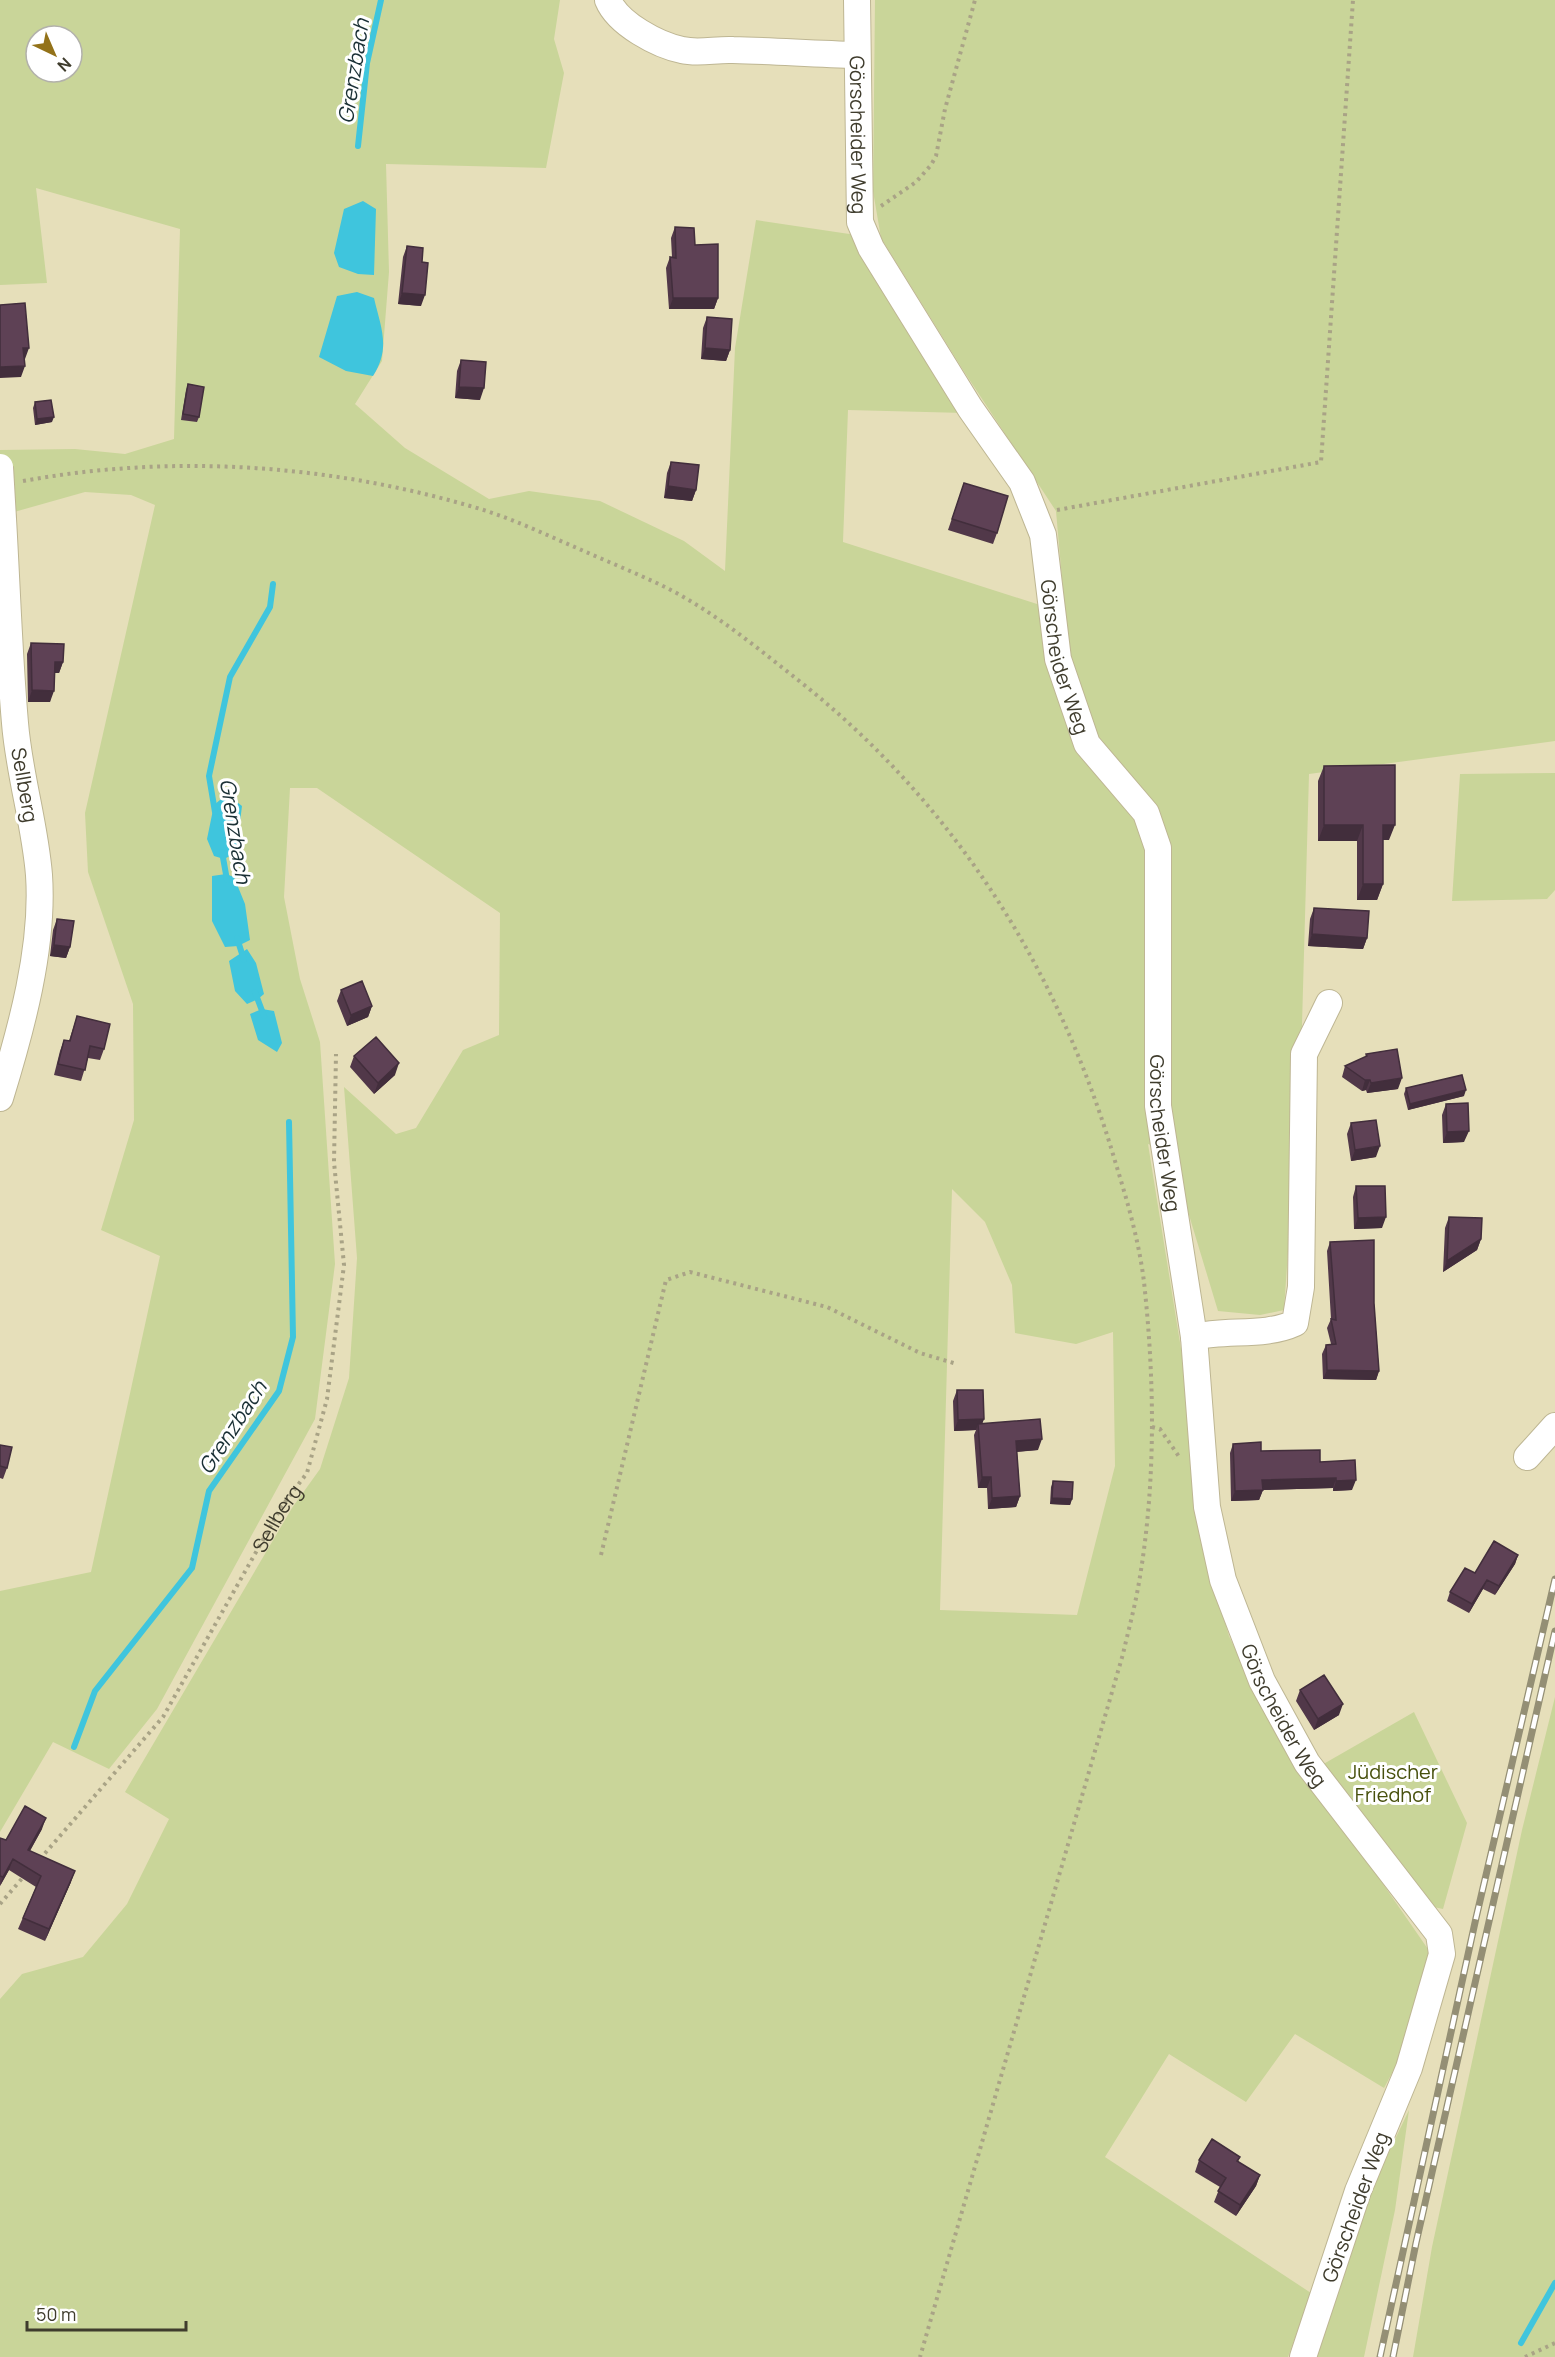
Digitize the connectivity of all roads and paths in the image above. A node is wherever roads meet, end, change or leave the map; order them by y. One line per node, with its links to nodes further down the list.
1 (608, 0): 5 (street)
2 (856, 0): 5 (street, Görscheider Weg)
3 (975, 0): 6 (path)
4 (1353, 0): 8 (path)
5 (857, 55): 6 (street, Görscheider Weg)
6 (860, 222): 8 (street, Görscheider Weg)
7 (10, 474): 11 (street, Sellberg, bridge); 15 (path)
8 (1036, 515): 12 (street, Görscheider Weg)
9 (1329, 1003): 12 (street)
10 (336, 1054): 19 (path, Sellberg)
11 (0, 1098)
12 (1194, 1337): 17 (street, Görscheider Weg)
13 (957, 1364): 18 (path)
14 (1555, 1426): 16 (street)
15 (1152, 1427): 17 (path); 23 (path)
16 (1527, 1457)
17 (1204, 1459): 24 (street, Görscheider Weg)
18 (601, 1556)
19 (39, 1860)
20 (31, 1869): 21 (path)
21 (0, 1904)
22 (1555, 2343): 25 (path)
23 (920, 2357)
24 (1303, 2357)
25 (1525, 2357)

